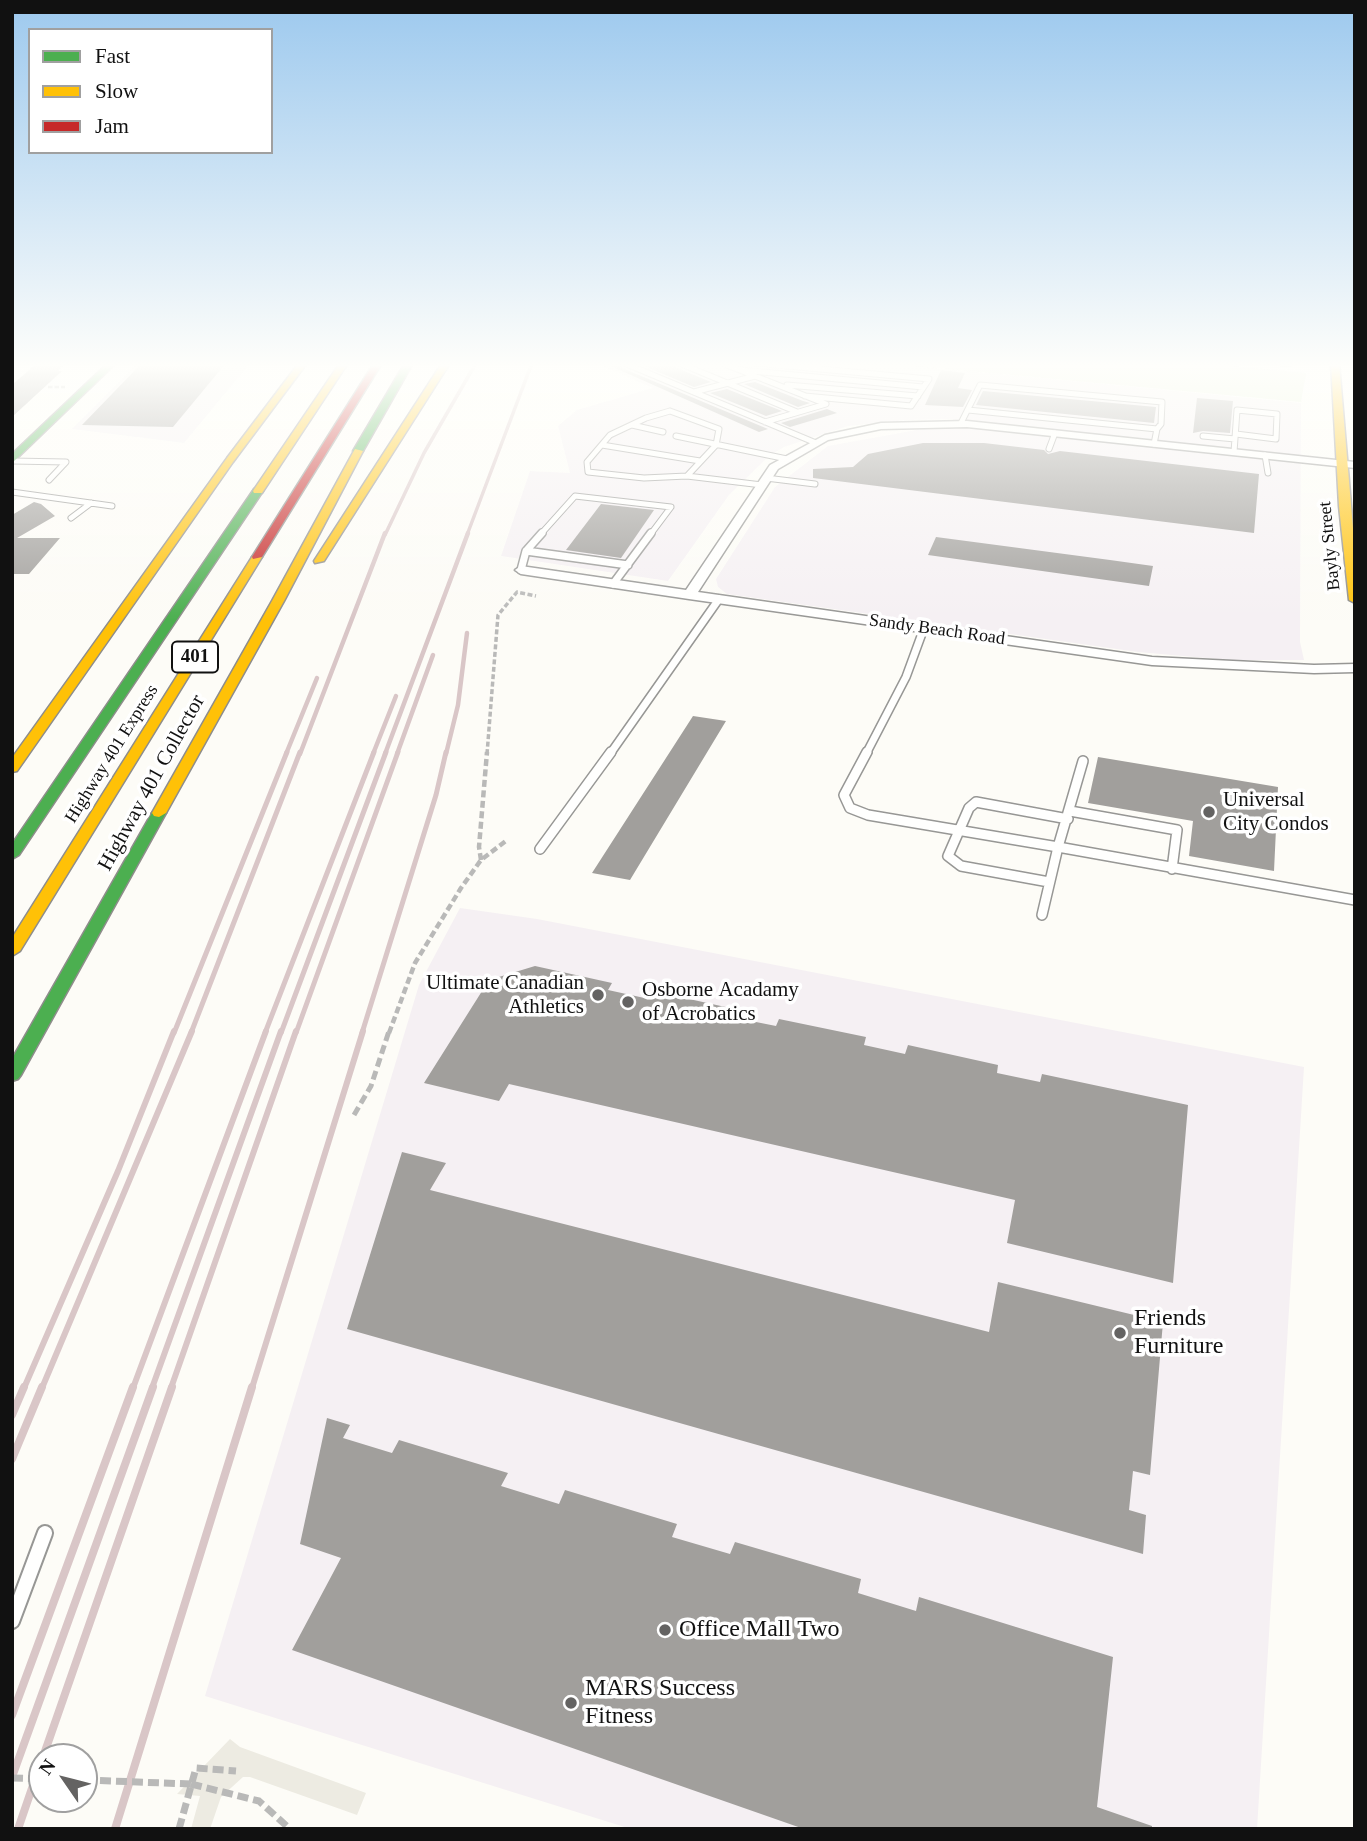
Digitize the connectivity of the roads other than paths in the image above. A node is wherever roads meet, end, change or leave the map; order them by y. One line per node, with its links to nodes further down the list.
1 (238, 449): 39 (main road)
2 (286, 449): 44 (main road, Highway 401 Express / 401)
3 (325, 449): 49 (main road, Highway 401 Express / 401)
4 (359, 449): 35 (main road, Highway 401 Collector / 401)
5 (391, 449): 35 (main road)
6 (599, 449): 20 (lane)
7 (626, 449): 17 (lane)
8 (712, 449): 17 (lane)
9 (736, 449): 15 (lane)
10 (805, 449): 15 (street)
11 (1207, 449): 13 (street)
12 (1234, 449): 13 (lane)
13 (1234, 452): 14 (street)
14 (1265, 455): 18 (street); 19 (lane)
15 (787, 459): 22 (street)
16 (12, 461): 21 (lane)
17 (700, 461): 20 (lane)
18 (1348, 464): 34 (main road, Bayly Street)
19 (1268, 473)
20 (687, 476): 22 (lane)
21 (49, 480)
22 (764, 482): 23 (lane); 32 (street)
23 (815, 484)
24 (12, 492): 25 (lane)
25 (91, 503): 26 (lane); 27 (lane)
26 (112, 506)
27 (71, 518)
28 (526, 551): 29 (lane); 29 (lane); 30 (lane)
29 (628, 565): 31 (lane)
30 (521, 570): 31 (street, Sandy Beach Road)
31 (614, 584): 32 (street, Sandy Beach Road)
32 (689, 595): 33 (street, Sandy Beach Road)
33 (719, 599): 36 (street, Sandy Beach Road); 43 (lane)
34 (1355, 600)
35 (278, 601): 50 (main road, Highway 401 Collector / 401)
36 (924, 628): 37 (street, Sandy Beach Road); 41 (lane)
37 (1355, 668)
38 (1083, 761): 40 (lane)
39 (12, 768)
40 (1069, 815): 41 (lane); 42 (lane); 45 (lane)
41 (958, 831): 42 (lane); 46 (lane)
42 (1058, 847): 45 (lane); 46 (lane)
43 (540, 849)
44 (12, 855)
45 (1172, 869): 47 (lane)
46 (1049, 882): 48 (lane)
47 (1355, 900)
48 (1042, 915)
49 (12, 951)
50 (12, 1075)
51 (45, 1533): 52 (lane)
52 (12, 1620)

